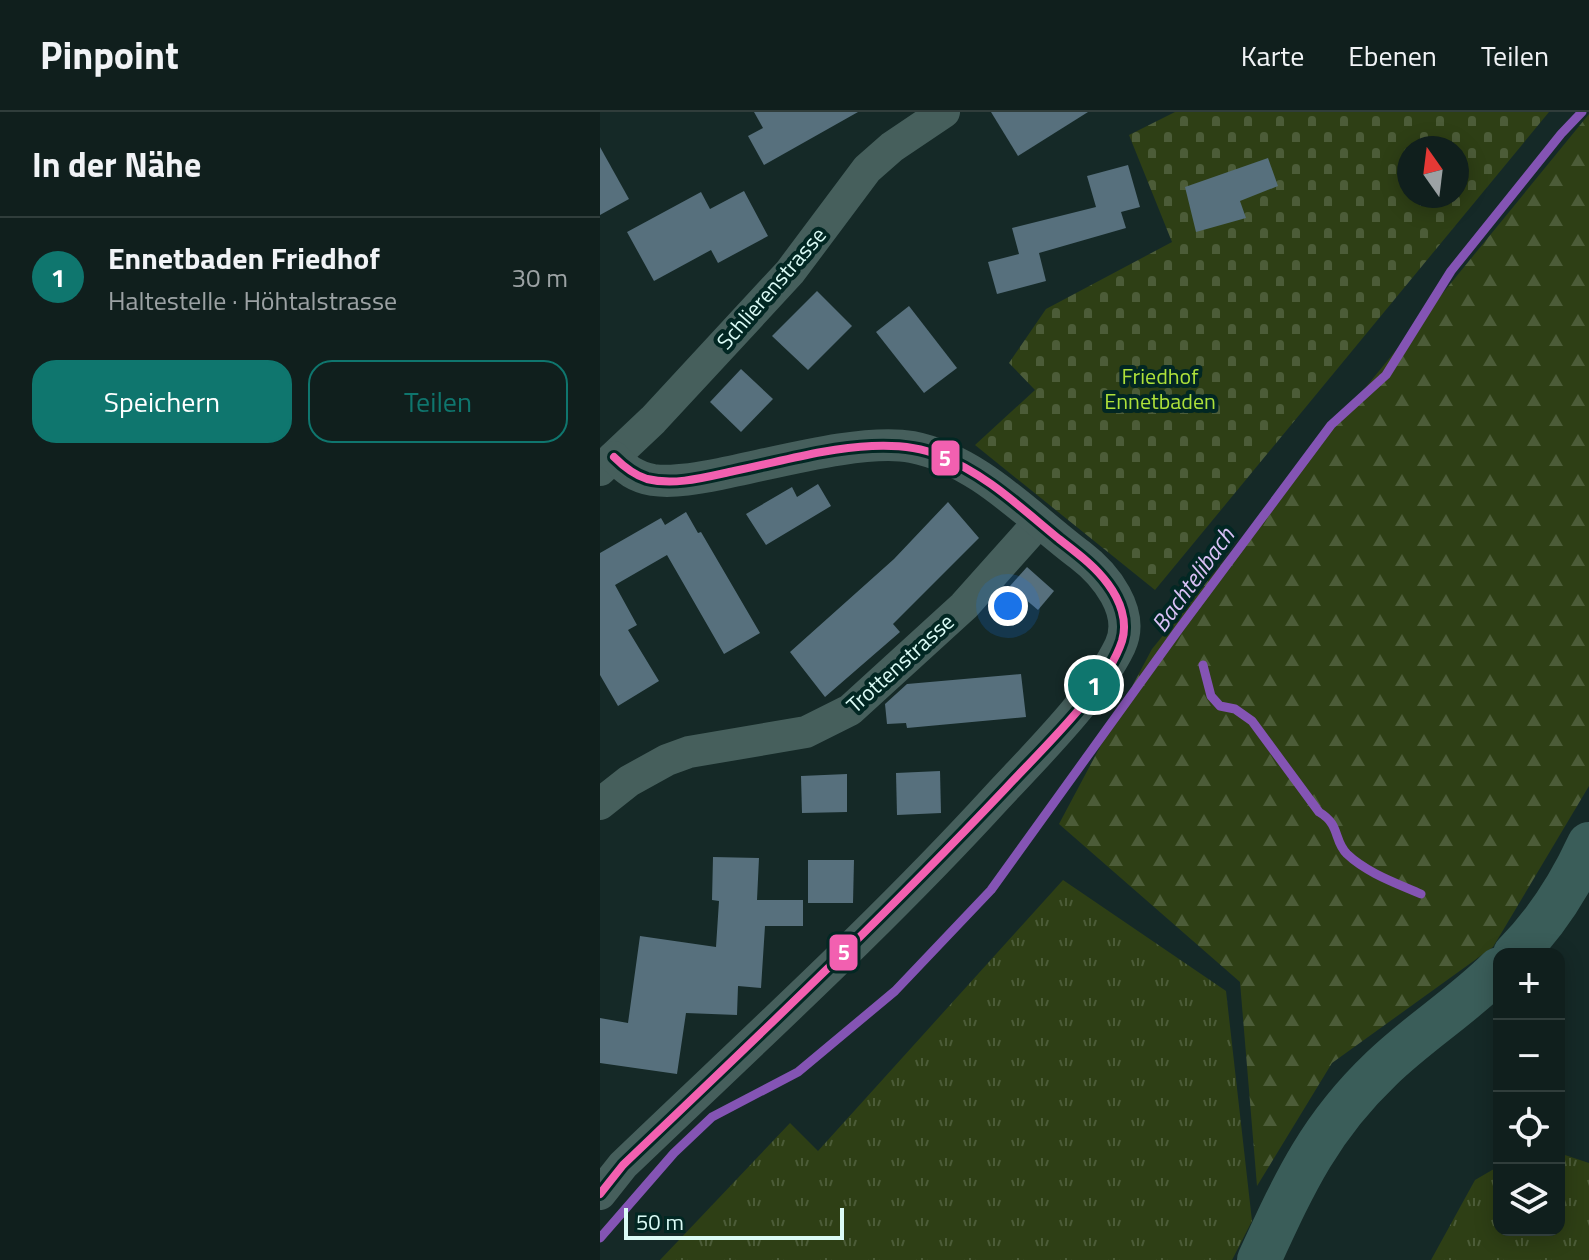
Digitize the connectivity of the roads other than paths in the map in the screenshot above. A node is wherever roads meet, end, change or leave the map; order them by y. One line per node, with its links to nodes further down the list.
1 (944, 112): 2 (street, Schlierenstrasse)
2 (607, 464): 3 (street)
3 (1038, 523): 4 (street, Trottenstrasse); 8 (street)
4 (600, 804)
5 (1589, 844): 6 (main road)
6 (1520, 948)
7 (1493, 974): 9 (main road)
8 (600, 1194)
9 (1259, 1260)

